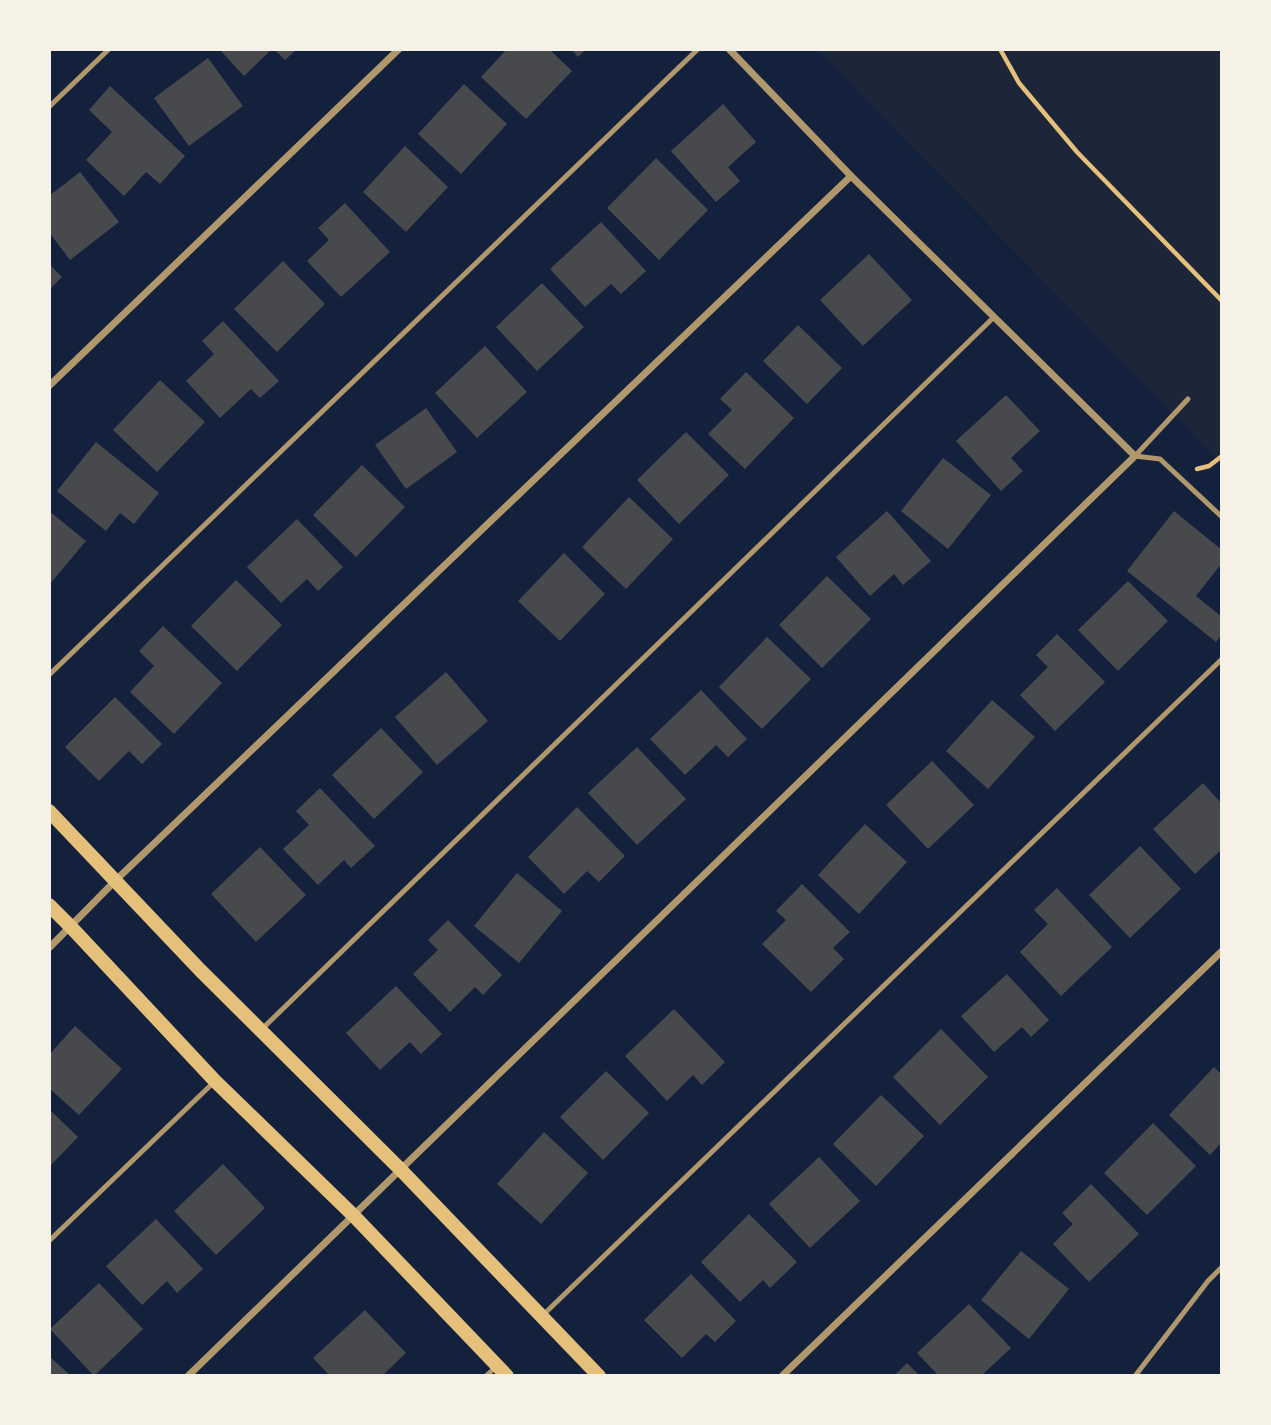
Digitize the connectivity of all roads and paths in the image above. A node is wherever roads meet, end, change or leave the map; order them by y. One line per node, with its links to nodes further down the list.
1 (109, 49): 6 (lane)
2 (399, 49): 10 (street)
3 (698, 49): 15 (lane)
4 (729, 49): 7 (street)
5 (1000, 49): 8 (path)
6 (49, 107)
7 (851, 176): 9 (street); 17 (street)
8 (1222, 301)
9 (994, 317): 12 (street); 22 (lane)
10 (49, 386)
11 (1188, 399): 12 (lane)
12 (1135, 456): 13 (lane); 24 (street)
13 (1222, 517)
14 (1222, 659): 28 (lane)
15 (49, 675)
16 (49, 811): 17 (main road)
17 (116, 880): 19 (street); 22 (main road)
18 (49, 905): 19 (main road)
19 (71, 927): 20 (street); 23 (main road)
20 (49, 948)
21 (1222, 951): 32 (street)
22 (261, 1030): 24 (main road)
23 (215, 1081): 25 (main road); 26 (lane)
24 (401, 1170): 25 (street); 28 (main road)
25 (354, 1216): 29 (main road); 30 (street)
26 (49, 1241)
27 (1222, 1267): 33 (lane)
28 (542, 1316): 31 (main road)
29 (496, 1373)
30 (188, 1376)
31 (599, 1376)
32 (782, 1376)
33 (1135, 1376)

